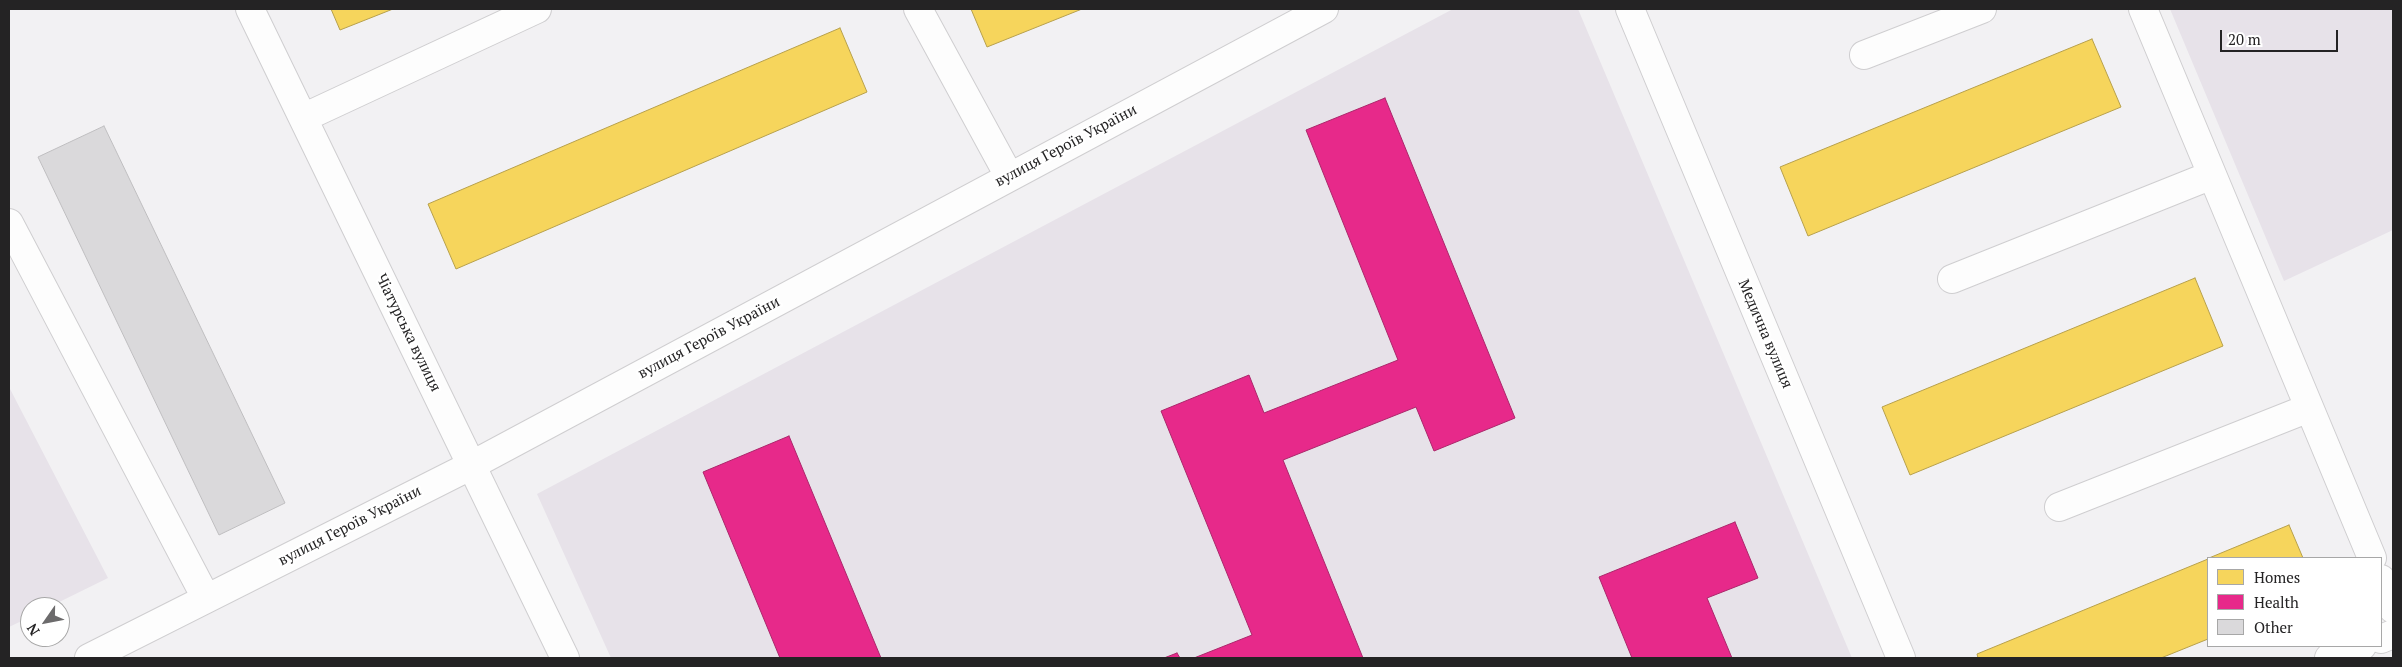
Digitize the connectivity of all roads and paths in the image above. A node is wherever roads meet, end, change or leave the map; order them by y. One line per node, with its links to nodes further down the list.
1 (250, 9): 9 (street, Чіатурська вулиця)
2 (537, 9): 9 (street)
3 (918, 9): 11 (street)
4 (1324, 9): 11 (street, вулиця Героїв України)
5 (1630, 9): 24 (street, Медична вулиця)
6 (1982, 9): 8 (street)
7 (2143, 9): 10 (street)
8 (1864, 55)
9 (303, 118): 15 (street, Чіатурська вулиця)
10 (2212, 175): 13 (street); 14 (street)
11 (1009, 176): 15 (street, вулиця Героїв України)
12 (9, 224): 19 (street)
13 (1952, 279)
14 (2309, 408): 16 (street); 17 (street)
15 (472, 465): 19 (street, вулиця Героїв України); 23 (street, Чіатурська вулиця)
16 (2059, 507)
17 (2372, 557)
18 (2382, 582): 20 (street)
19 (206, 598): 22 (street, вулиця Героїв України)
20 (2393, 609)
21 (2359, 647): 25 (street)
22 (89, 658)
23 (565, 658)
24 (1901, 658)
25 (2329, 658)

